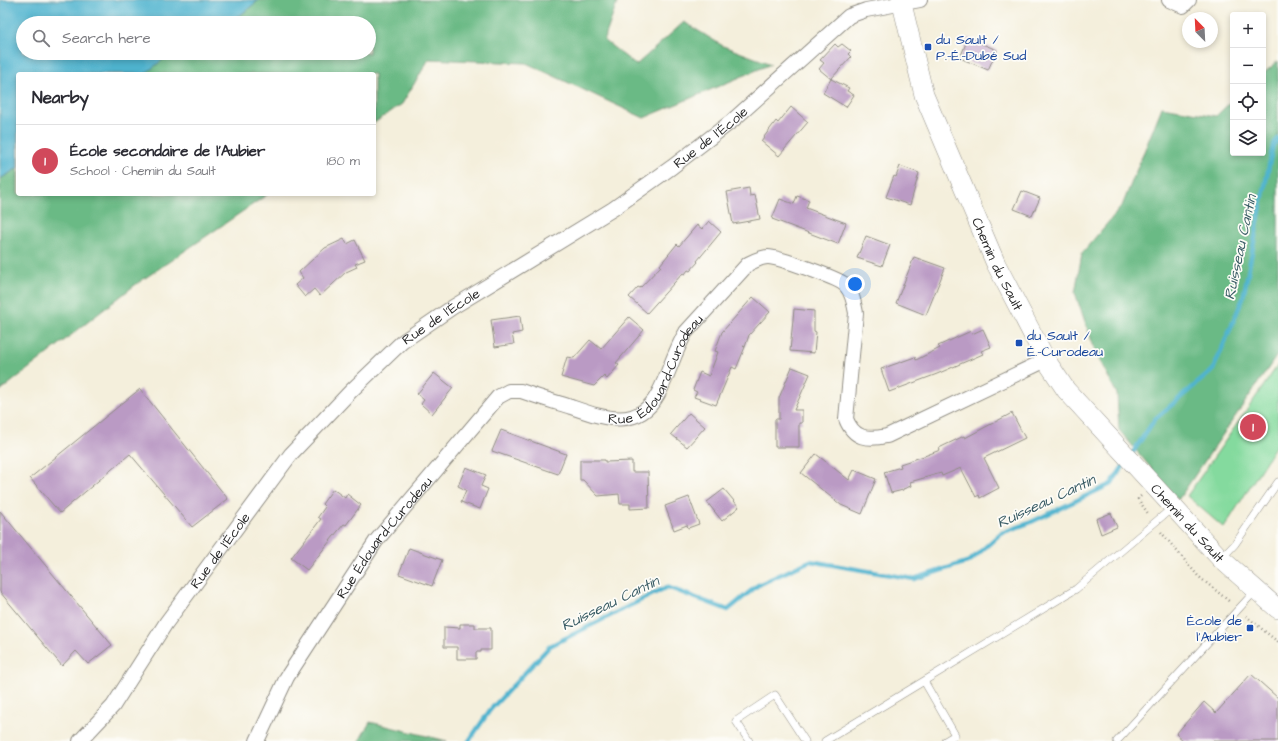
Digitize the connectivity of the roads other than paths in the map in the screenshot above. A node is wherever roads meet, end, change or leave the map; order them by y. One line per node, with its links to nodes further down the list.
1 (920, 0): 4 (street, Rue de l'École)
2 (1169, 0): 3 (street)
3 (1189, 0)
4 (901, 1): 5 (street, Chemin du Sault); 12 (street, Rue de l'École)
5 (1046, 360): 7 (street, Chemin du Sault); 13 (street, Rue Édouard-Curodeau)
6 (1278, 482): 8 (lane)
7 (1173, 507): 8 (street, Chemin du Sault); 11 (lane)
8 (1221, 559): 9 (street, Chemin du Sault)
9 (1256, 590): 10 (street, Chemin du Sault); 18 (lane)
10 (1278, 609)
11 (924, 681): 16 (lane); 17 (lane)
12 (80, 741)
13 (257, 741)
14 (749, 741): 15 (lane)
15 (805, 741)
16 (825, 741)
17 (944, 741)
18 (1118, 741)

